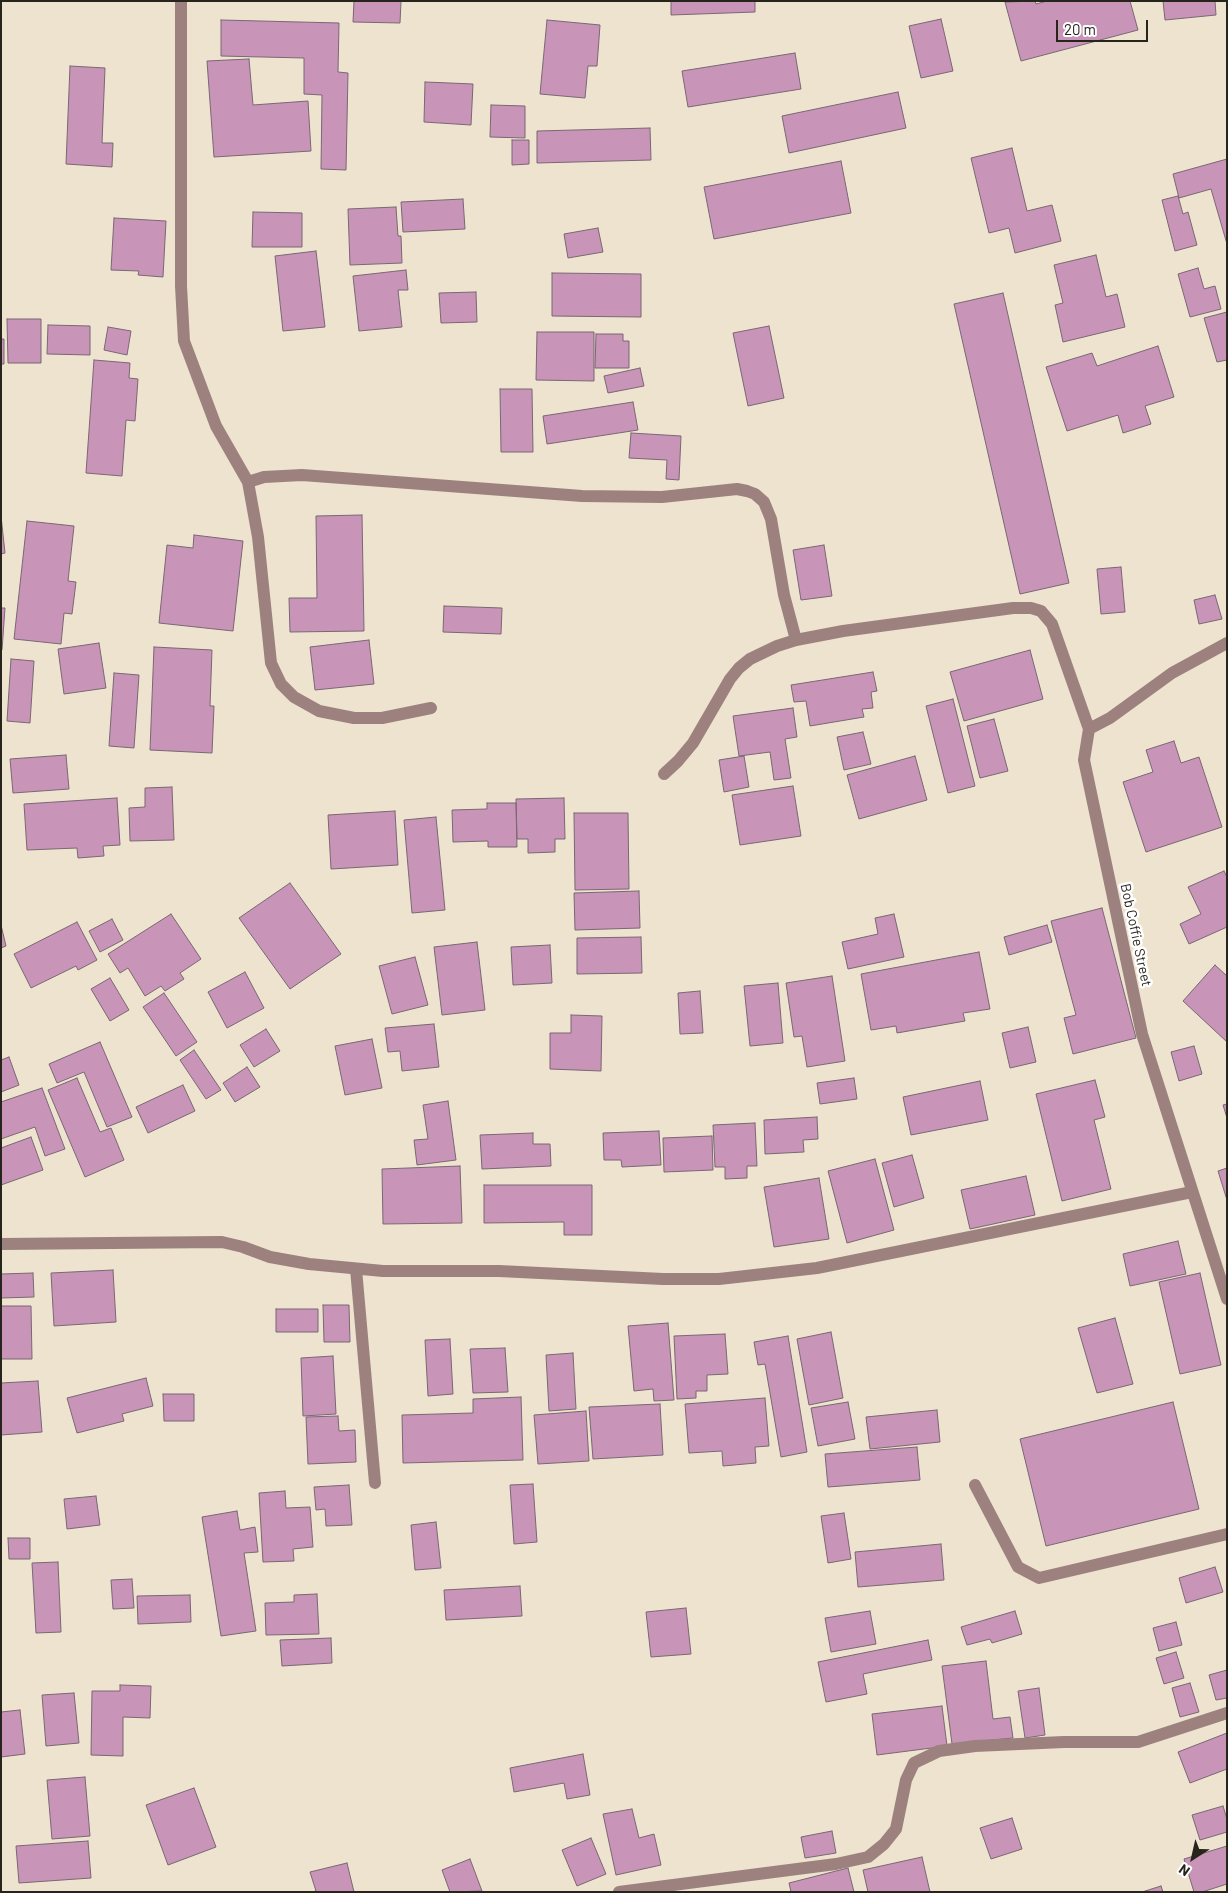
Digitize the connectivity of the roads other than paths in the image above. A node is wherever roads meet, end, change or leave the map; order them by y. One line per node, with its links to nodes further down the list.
1 (181, 1): 2 (street)
2 (248, 482): 3 (street); 5 (street)
3 (796, 640): 6 (street); 7 (street)
4 (1227, 642): 6 (street)
5 (431, 708)
6 (1089, 729): 8 (street, Bob Coffie Street)
7 (664, 774)
8 (1192, 1192): 10 (street); 11 (street, Bob Coffie Street)
9 (1, 1244): 10 (street)
10 (356, 1269): 12 (street)
11 (1227, 1299)
12 (375, 1483)
13 (975, 1486): 14 (street)
14 (1227, 1534)
15 (1227, 1713): 16 (street)
16 (619, 1892)

